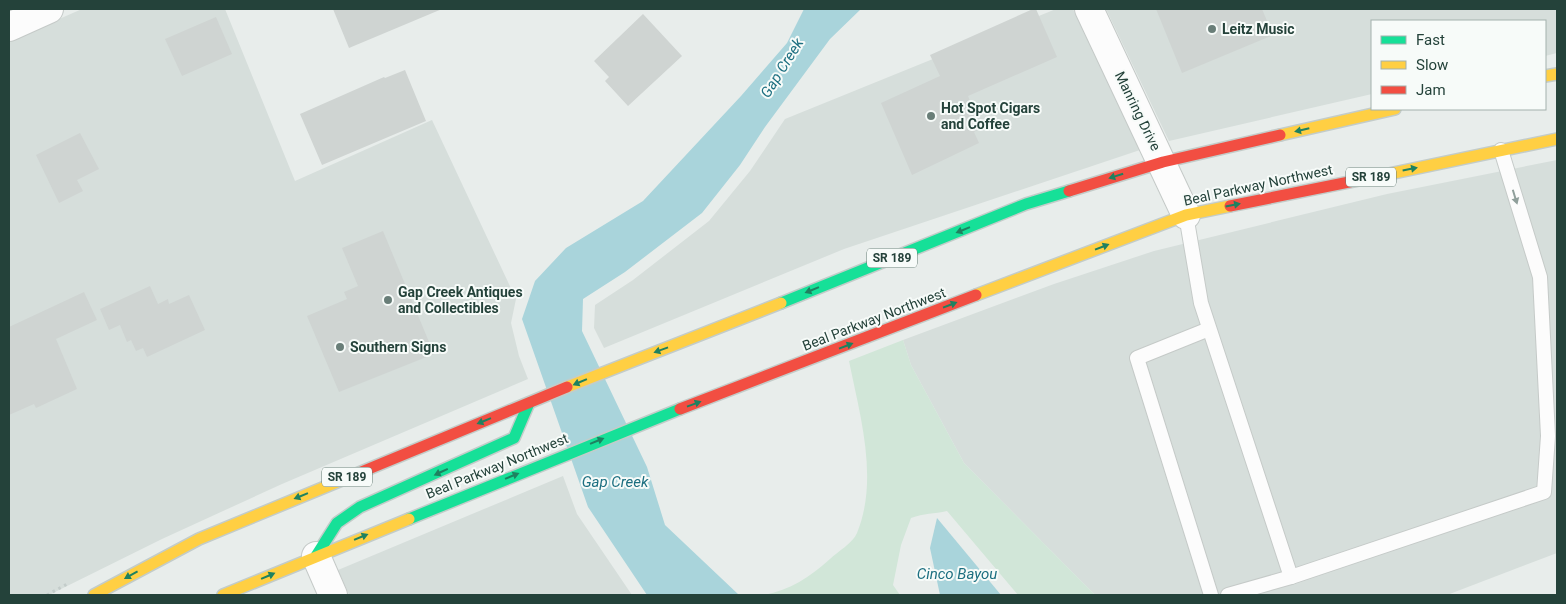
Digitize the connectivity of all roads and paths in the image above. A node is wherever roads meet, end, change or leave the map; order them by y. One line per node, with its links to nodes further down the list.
1 (48, 9): 3 (street)
2 (1089, 9): 7 (street, Manring Drive)
3 (9, 27)
4 (1391, 110): 7 (main road, SR 189, one-way to 7)
5 (1557, 139): 6 (main road, Beal Parkway Northwest / SR 189)
6 (1501, 150): 8 (main road, Beal Parkway Northwest / SR 189, one-way to 6); 12 (lane, one-way to 12)
7 (1163, 162): 8 (street, Manring Drive); 10 (main road, SR 189, one-way to 10)
8 (1186, 215): 9 (lane); 11 (main road, Beal Parkway Northwest / SR 189, one-way to 8)
9 (1209, 330): 12 (lane); 16 (lane)
10 (529, 403): 11 (main road, one-way to 11); 13 (main road, SR 189, one-way to 13)
11 (316, 556): 14 (main road, Beal Parkway Northwest / SR 189, one-way to 11); 15 (street)
12 (1291, 577): 17 (lane)
13 (94, 595)
14 (223, 595)
15 (333, 595)
16 (1210, 595)
17 (1228, 595)

